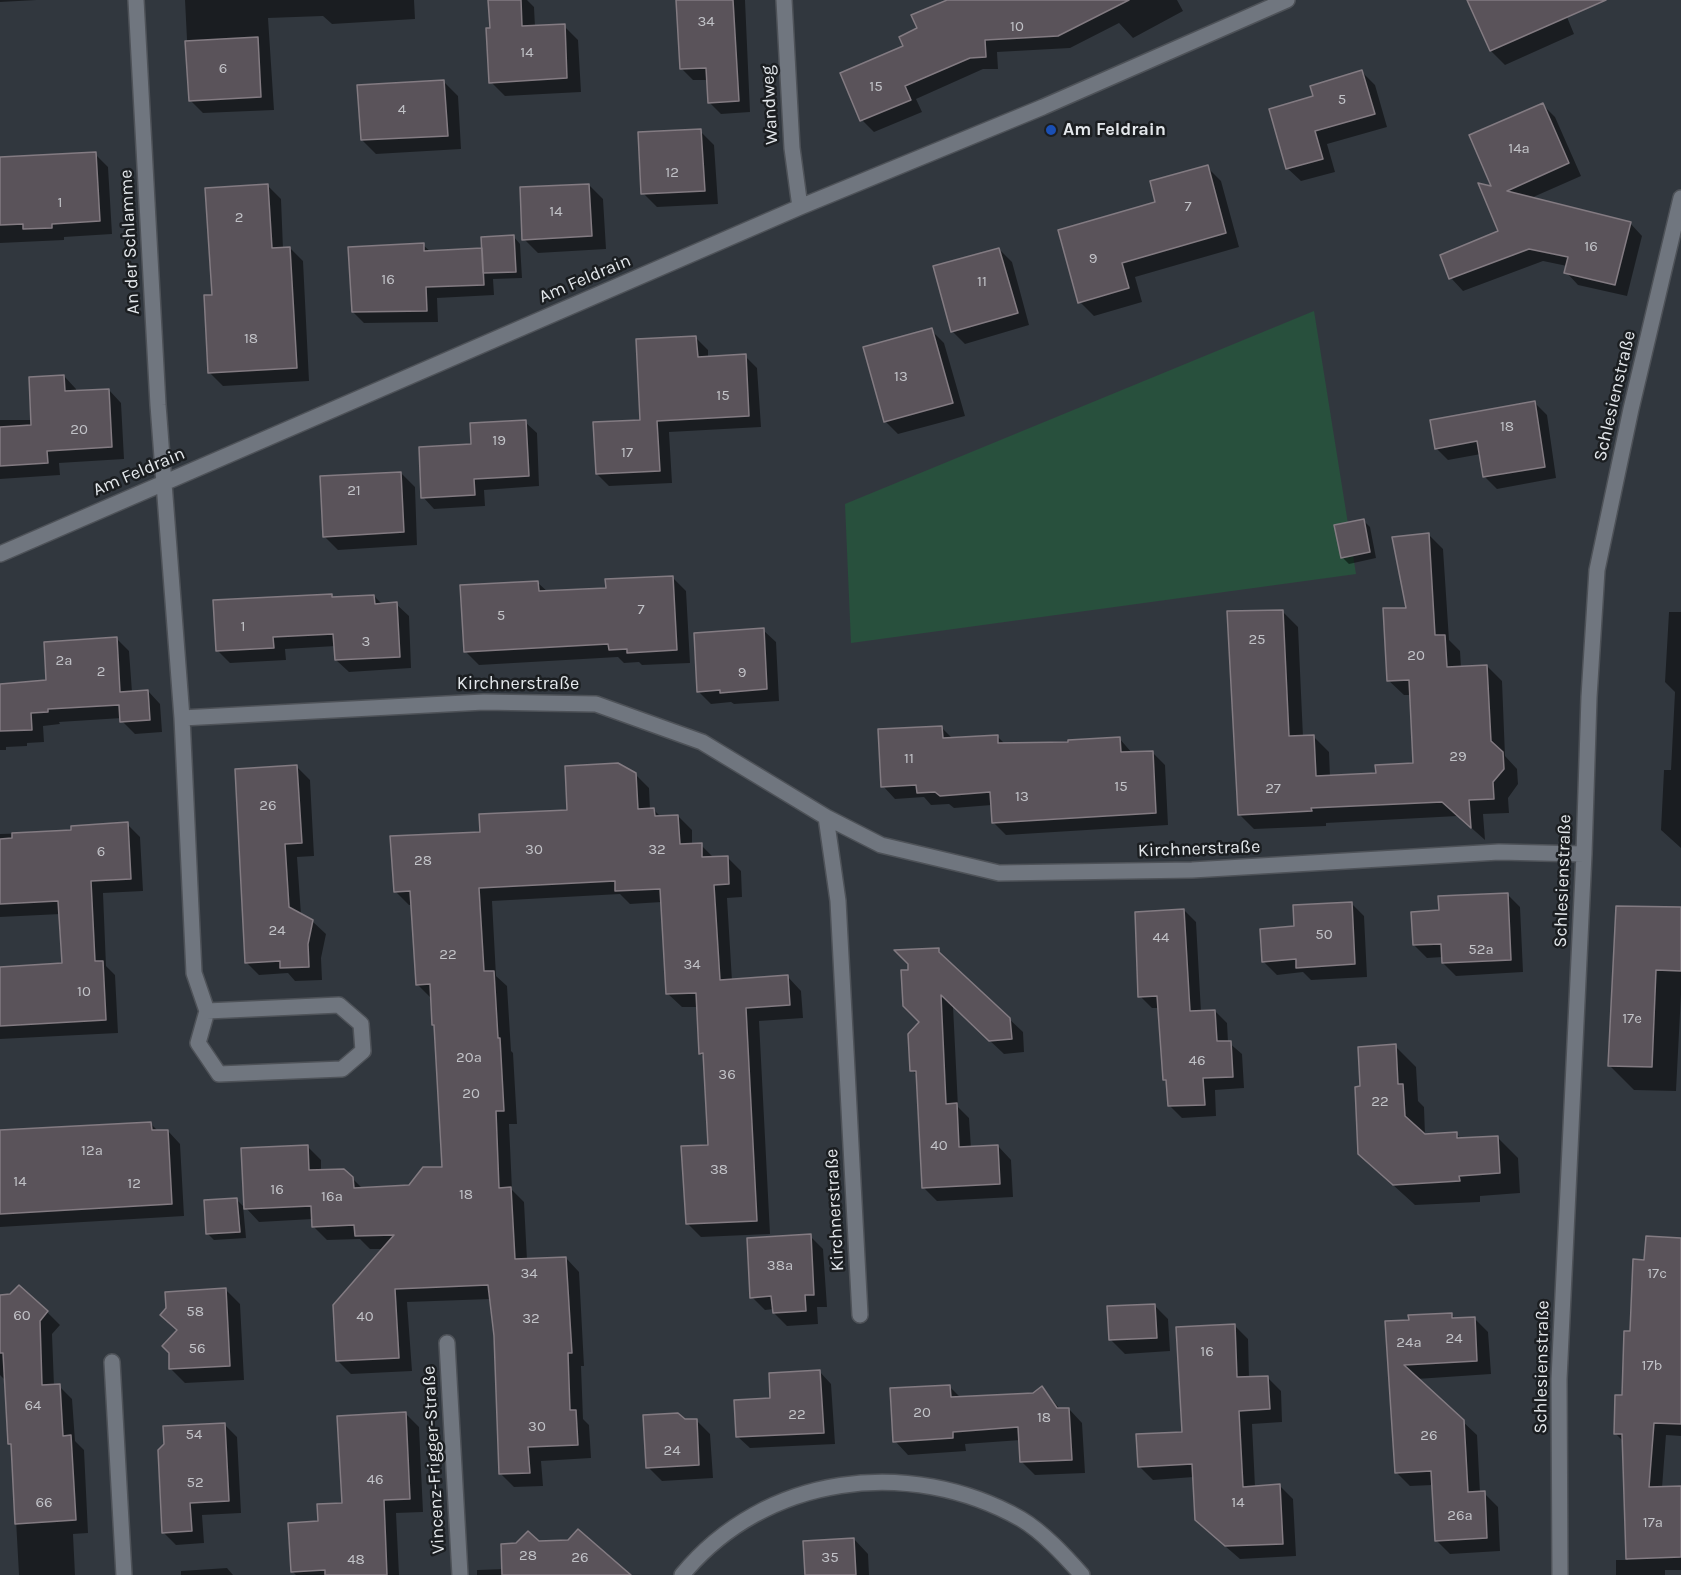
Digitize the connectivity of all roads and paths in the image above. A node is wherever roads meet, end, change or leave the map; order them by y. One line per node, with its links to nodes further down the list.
1 (136, 0): 6 (street, An der Schlamme)
2 (784, 0): 5 (street, Wandweg)
3 (1287, 0): 5 (street, Am Feldrain)
4 (1681, 198): 10 (street, Schlesienstraße)
5 (800, 207): 6 (street, Am Feldrain)
6 (165, 482): 7 (street, Am Feldrain); 8 (street)
7 (0, 554)
8 (182, 718): 9 (street, Kirchnerstraße); 11 (street)
9 (826, 817): 10 (street, Kirchnerstraße); 12 (street, Kirchnerstraße)
10 (1584, 854): 19 (street, Schlesienstraße)
11 (207, 1011): 11 (street)
12 (860, 1315)
13 (447, 1343): 16 (street, Vincenz-Frigger-Straße)
14 (112, 1362): 15 (street)
15 (124, 1575)
16 (460, 1575)
17 (682, 1575): 18 (street)
18 (1082, 1575)
19 (1560, 1575)

